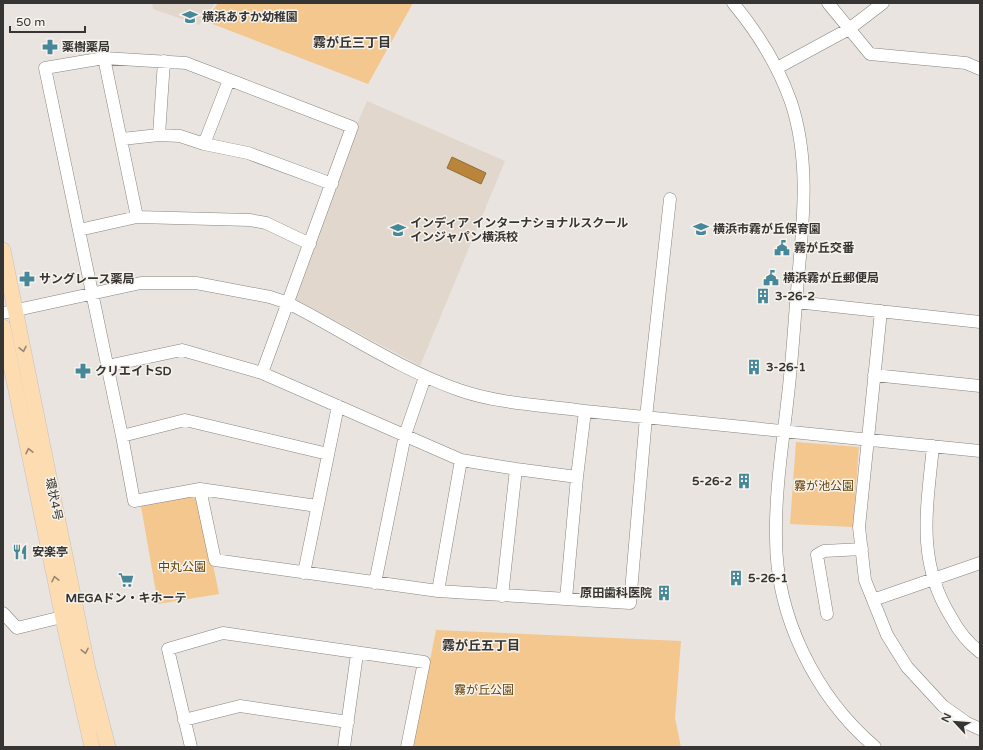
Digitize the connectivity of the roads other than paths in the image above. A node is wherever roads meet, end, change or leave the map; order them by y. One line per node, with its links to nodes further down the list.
1 (733, 3): 7 (street)
2 (828, 3): 4 (street)
3 (883, 3): 4 (street)
4 (849, 30): 7 (street); 8 (street)
5 (104, 58): 6 (street); 11 (street); 16 (street)
6 (164, 61): 9 (street); 10 (street)
7 (777, 68): 20 (street)
8 (980, 69)
9 (229, 80): 12 (street); 13 (street)
10 (159, 135): 11 (street); 12 (street)
11 (122, 139): 15 (street)
12 (204, 144): 13 (street)
13 (332, 184): 17 (street)
14 (670, 199): 33 (street)
15 (137, 217): 16 (street); 17 (street)
16 (79, 230): 19 (street)
17 (310, 244): 21 (street)
18 (3, 250): 23 (main road, 環状4号)
19 (91, 294): 21 (street); 23 (street); 26 (street)
20 (796, 302): 22 (street); 34 (street)
21 (288, 303): 27 (street); 29 (street)
22 (881, 310): 24 (street); 28 (street)
23 (9, 312): 57 (main road, 環状4号, one-way to 57)
24 (980, 322)
25 (3, 327): 57 (main road, 環状4号, one-way to 25)
26 (107, 366): 27 (street); 36 (street)
27 (262, 373): 31 (street)
28 (874, 375): 30 (street); 37 (street)
29 (425, 377): 32 (street); 35 (street)
30 (980, 386)
31 (338, 406): 35 (street); 40 (street)
32 (585, 411): 33 (street); 43 (street)
33 (646, 417): 34 (street); 53 (street)
34 (784, 431): 37 (street); 68 (street)
35 (405, 434): 41 (street); 50 (street)
36 (122, 436): 40 (street); 44 (street)
37 (867, 439): 38 (street); 46 (street)
38 (933, 446): 39 (street); 49 (street)
39 (980, 451)
40 (328, 454): 45 (street)
41 (461, 460): 42 (street); 51 (street)
42 (516, 469): 43 (street); 52 (street)
43 (577, 477): 53 (street)
44 (200, 489): 45 (street); 48 (street)
45 (317, 506): 48 (street)
46 (862, 549): 54 (street); 56 (street)
47 (980, 563): 49 (street)
48 (304, 573): 50 (street)
49 (932, 580): 54 (street); 58 (street)
50 (375, 583): 51 (street)
51 (438, 592): 52 (street)
52 (502, 596): 53 (street)
53 (566, 600)
54 (873, 600): 62 (street)
55 (3, 613): 57 (street)
56 (827, 614)
57 (70, 615): 63 (main road, 環状4号); 64 (main road, 環状4号, one-way to 64)
58 (980, 652)
59 (357, 654): 60 (street); 61 (street); 67 (street)
60 (184, 720): 61 (street); 65 (street)
61 (348, 722): 66 (street)
62 (980, 729)
63 (92, 747)
64 (108, 747)
65 (191, 747)
66 (344, 747)
67 (407, 747)
68 (875, 747)

